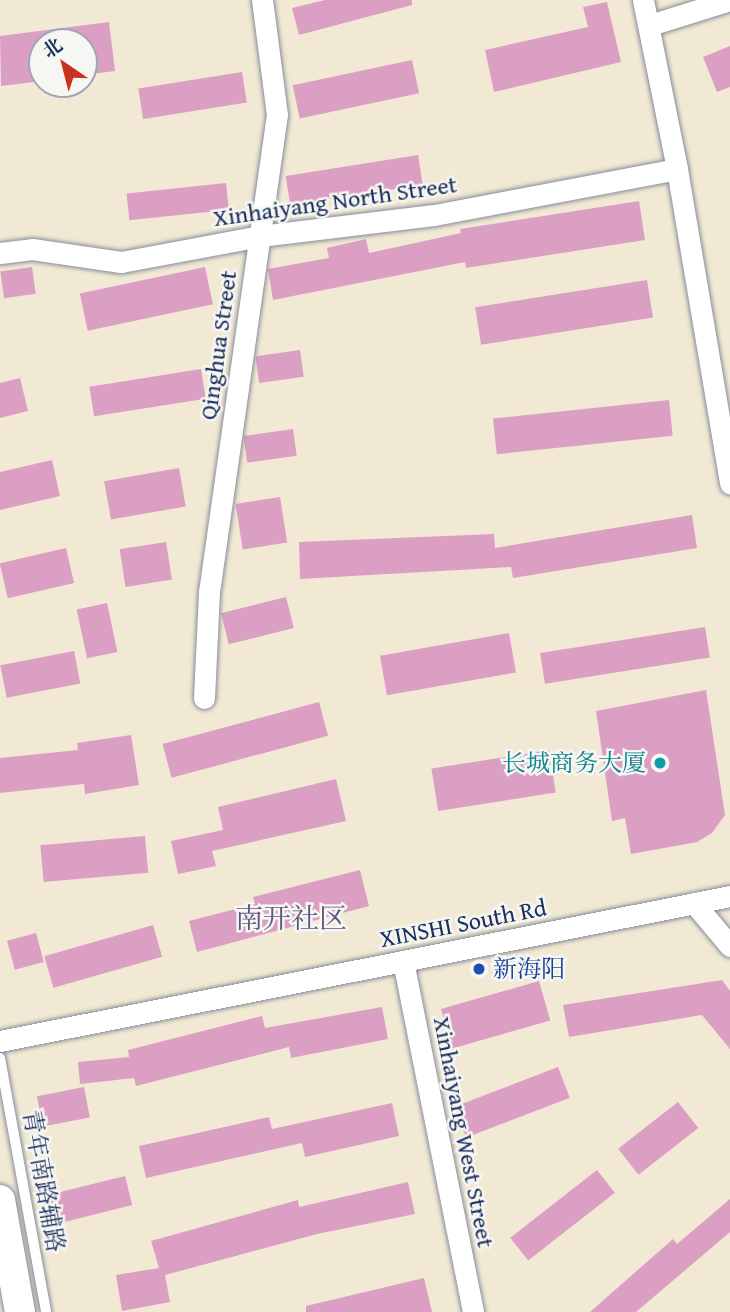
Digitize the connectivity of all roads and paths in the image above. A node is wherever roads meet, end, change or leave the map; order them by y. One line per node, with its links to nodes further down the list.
1 (262, 0): 6 (street, Qinghua Street)
2 (643, 0): 4 (street)
3 (730, 0): 4 (street)
4 (650, 26): 5 (street)
5 (677, 169): 6 (street, Xinhaiyang North Street); 8 (street)
6 (260, 236): 7 (street, Xinhaiyang North Street); 9 (street, Qinghua Street)
7 (0, 253)
8 (730, 485)
9 (204, 698)
10 (730, 896): 11 (street, XINSHI South Rd)
11 (694, 903): 12 (street); 13 (street, XINSHI South Rd)
12 (730, 946)
13 (403, 961): 14 (street, XINSHI South Rd); 19 (street, Xinhaiyang West Street)
14 (0, 1041)
15 (0, 1058): 18 (lane, 青年南路辅路)
16 (0, 1200): 17 (main road)
17 (20, 1312)
18 (46, 1312)
19 (473, 1312)

